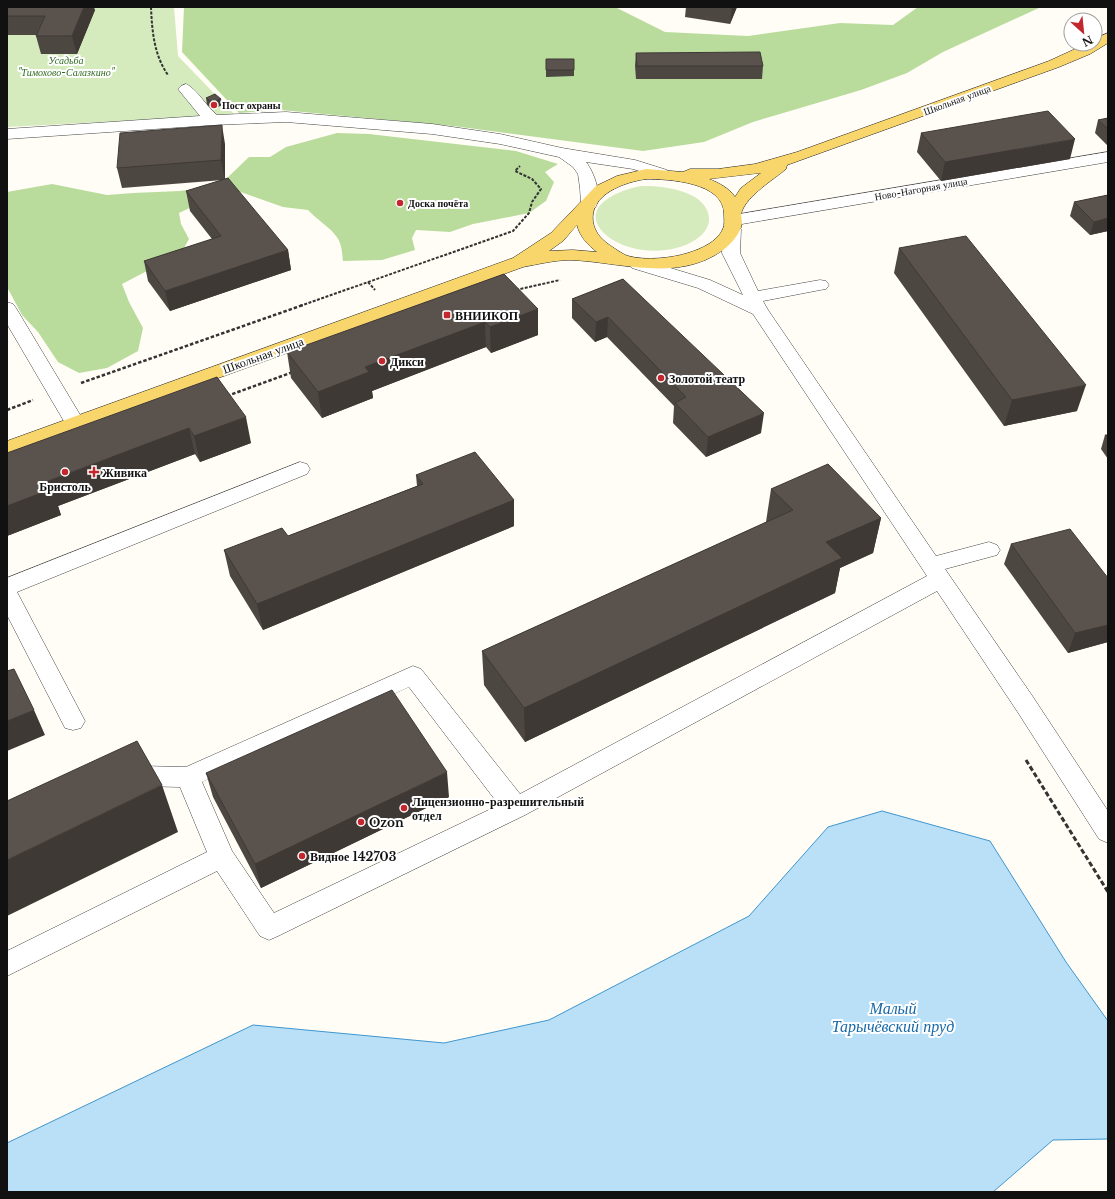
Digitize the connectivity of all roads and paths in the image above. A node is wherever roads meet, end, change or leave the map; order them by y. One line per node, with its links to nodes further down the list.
1 (151, 7): 3 (path)
2 (1108, 37): 8 (main road, Школьная улица)
3 (186, 89): 4 (street)
4 (213, 120): 5 (street); 6 (street)
5 (7, 134)
6 (538, 148): 7 (street); 21 (path)
7 (562, 153): 10 (street); 11 (street)
8 (802, 155): 10 (main road); 12 (main road)
9 (1108, 157): 12 (street, Ново-Нагорная улица)
10 (669, 174): 11 (main road); 12 (main road)
11 (587, 206): 13 (main road); 14 (main road)
12 (733, 220): 14 (main road); 18 (street)
13 (519, 262): 14 (main road); 24 (main road, Школьная улица)
14 (631, 262): 18 (street)
15 (564, 279): 17 (path)
16 (820, 285): 18 (street)
17 (515, 290)
18 (756, 303): 28 (street)
19 (7, 308): 21 (street)
20 (294, 372): 22 (path)
21 (55, 392): 23 (path); 24 (street)
22 (221, 398)
23 (7, 410)
24 (75, 423): 25 (main road, Школьная улица)
25 (7, 448)
26 (300, 470): 29 (street)
27 (990, 550): 28 (street)
28 (936, 572): 34 (street); 35 (street)
29 (7, 587)
30 (7, 594): 31 (street)
31 (73, 722)
32 (188, 777): 33 (street); 34 (street); 36 (street)
33 (111, 788)
34 (516, 808): 36 (street)
35 (1108, 832)
36 (222, 857): 37 (street)
37 (7, 964)

